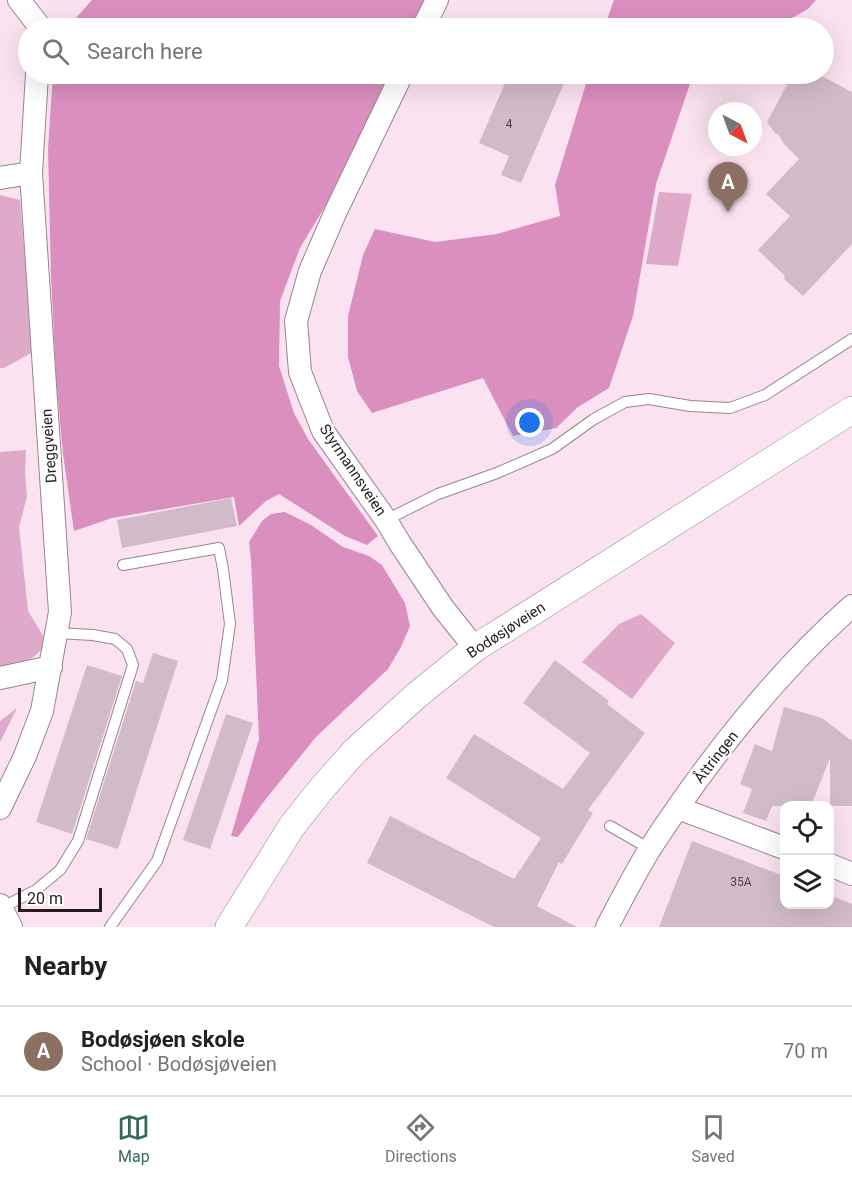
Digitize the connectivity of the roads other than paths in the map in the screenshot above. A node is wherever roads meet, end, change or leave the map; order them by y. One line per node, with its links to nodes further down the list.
1 (19, 0): 4 (street)
2 (37, 0): 5 (street)
3 (437, 0): 6 (street)
4 (32, 18)
5 (38, 18)
6 (428, 18)
7 (35, 84): 9 (street, Dreggveien)
8 (397, 84): 13 (street, Styrmannsveien)
9 (31, 173): 10 (street); 16 (street, Dreggveien)
10 (0, 178)
11 (852, 339): 13 (lane)
12 (852, 410): 17 (street, Bodøsjøveien)
13 (386, 520): 17 (street, Styrmannsveien)
14 (123, 565): 28 (lane)
15 (852, 606): 21 (street, Åttringen)
16 (57, 633): 18 (street, Dreggveien); 27 (lane)
17 (475, 648): 29 (street, Bodøsjøveien)
18 (51, 667): 19 (street); 20 (street, Dreggveien)
19 (0, 678)
20 (0, 808)
21 (678, 808): 23 (street); 24 (street, Åttringen)
22 (610, 826): 24 (lane)
23 (780, 846)
24 (650, 849): 30 (street, Åttringen)
25 (834, 867): 26 (street)
26 (852, 874)
27 (4, 913)
28 (110, 927)
29 (229, 927)
30 (607, 927)

